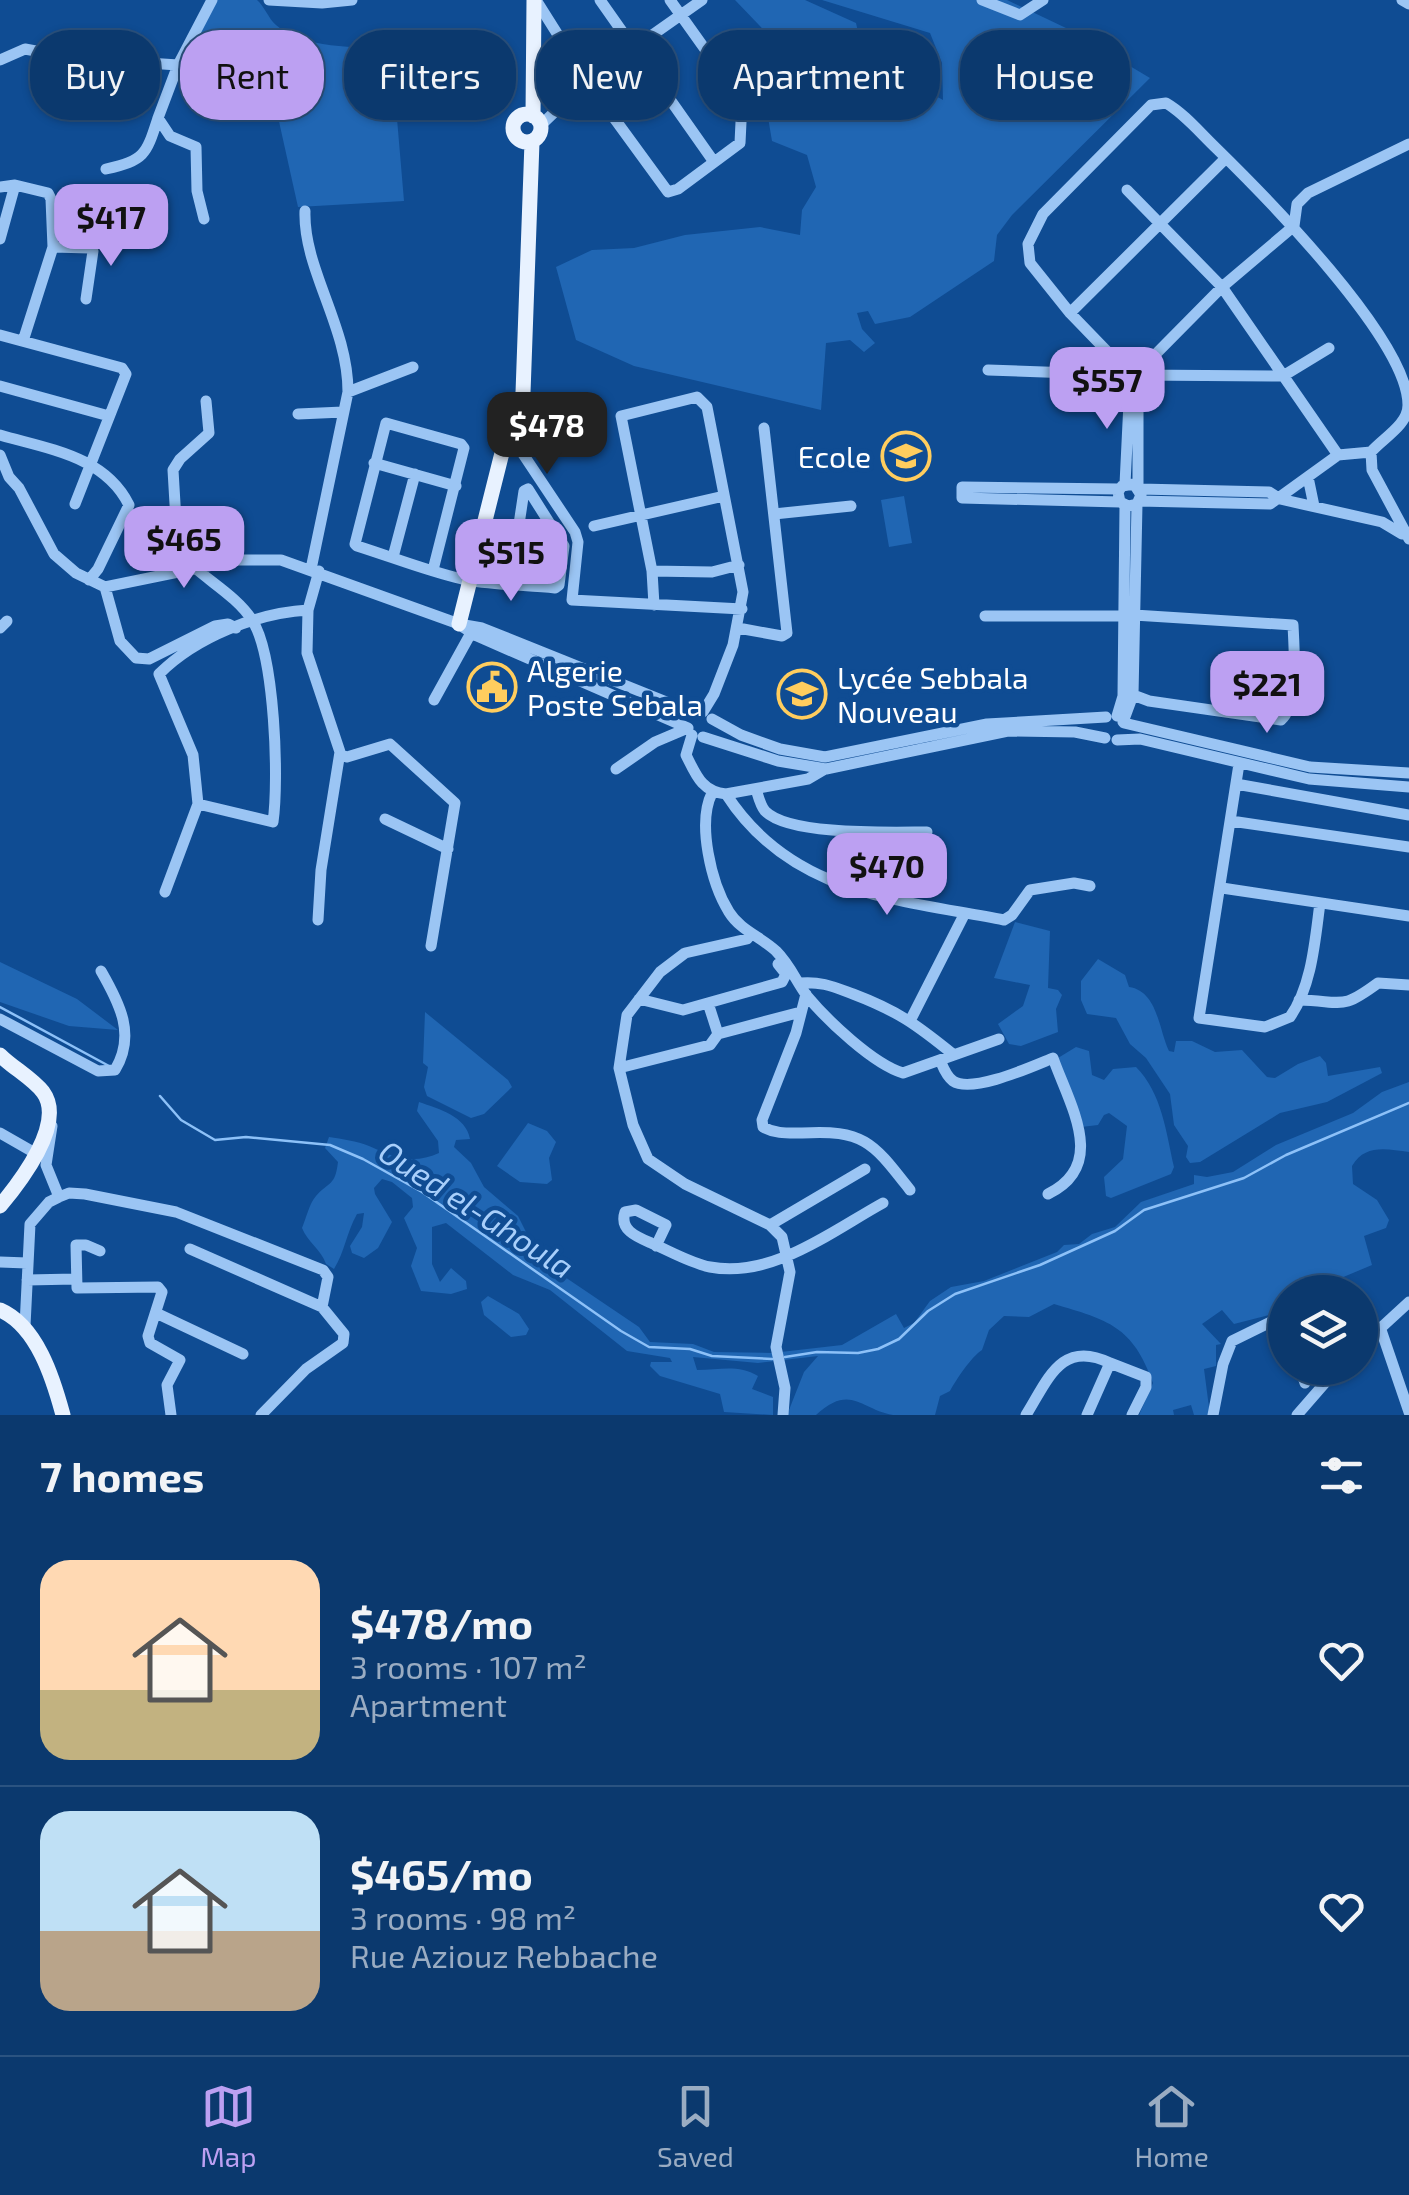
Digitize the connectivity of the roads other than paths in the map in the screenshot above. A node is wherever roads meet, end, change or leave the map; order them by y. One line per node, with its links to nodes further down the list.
1 (212, 0): 17 (street)
2 (268, 0): 3 (street)
3 (352, 0)
4 (533, 0): 13 (street); 21 (main road)
5 (600, 0): 14 (street)
6 (670, 0): 12 (street)
7 (702, 0): 12 (street)
8 (982, 0): 9 (street)
9 (1044, 0)
10 (1402, 0): 11 (street)
11 (1409, 4)
12 (681, 16): 15 (street); 28 (street)
13 (553, 30)
14 (622, 30)
15 (659, 30)
16 (0, 60): 17 (street)
17 (178, 65): 19 (street)
18 (678, 110): 28 (street)
19 (160, 113)
20 (536, 116): 21 (street)
21 (533, 118): 25 (main road); 25 (main road)
22 (157, 120): 29 (street)
23 (159, 120): 34 (street)
24 (615, 120): 28 (street)
25 (528, 142): 56 (main road)
26 (1409, 144): 36 (street)
27 (1226, 158): 35 (street); 36 (street); 41 (street)
28 (714, 162)
29 (106, 169)
30 (16, 185): 31 (street); 37 (street); 38 (street)
31 (0, 187)
32 (1127, 190): 35 (street)
33 (305, 211): 50 (street)
34 (204, 219)
35 (1160, 224): 39 (street); 41 (street)
36 (1294, 226): 39 (street); 58 (street)
37 (0, 239)
38 (53, 247): 40 (street); 43 (street)
39 (1222, 287): 47 (street); 48 (street)
40 (86, 299)
41 (1070, 314): 47 (street)
42 (0, 335): 43 (street)
43 (23, 341): 54 (street)
44 (1329, 348): 48 (street)
45 (413, 366): 50 (street)
46 (988, 370): 47 (street)
47 (1133, 376): 48 (street); 67 (street)
48 (1283, 376): 60 (street)
49 (0, 386): 54 (street)
50 (348, 392): 52 (street)
51 (206, 401): 83 (street)
52 (342, 412): 53 (street); 80 (street)
53 (298, 414)
54 (109, 416): 62 (street)
55 (764, 428): 73 (street)
56 (502, 434): 85 (main road); 88 (street)
57 (0, 435): 62 (street)
58 (1371, 452): 60 (street); 76 (street)
59 (0, 455): 64 (street)
60 (1338, 456): 65 (street)
61 (374, 462): 63 (street); 66 (street); 77 (street)
62 (91, 463): 70 (street); 84 (street)
63 (415, 474): 66 (street); 77 (street)
64 (4, 477): 84 (street)
65 (1308, 477): 69 (street); 72 (street)
66 (456, 486): 81 (street)
67 (1130, 495): 67 (street); 69 (street); 92 (street)
68 (724, 496): 74 (street); 74 (street); 78 (street)
69 (1280, 498): 72 (street)
70 (75, 504)
71 (851, 506): 73 (street)
72 (1314, 506): 76 (street)
73 (774, 514): 96 (street)
74 (642, 515): 75 (street); 82 (street)
75 (594, 526)
76 (1409, 540)
77 (393, 557): 81 (street)
78 (739, 565): 82 (street); 90 (street)
79 (194, 567): 80 (street); 83 (street); 93 (street)
80 (315, 570): 89 (street); 94 (street)
81 (434, 570): 85 (street)
82 (652, 570): 88 (street)
83 (179, 571): 87 (street)
84 (90, 580): 87 (street)
85 (468, 580): 86 (street); 94 (main road)
86 (510, 584): 86 (street)
87 (105, 587): 95 (street)
88 (654, 605): 90 (street)
89 (308, 610): 93 (street); 103 (street)
90 (742, 610): 96 (street)
91 (986, 616): 92 (street)
92 (1129, 616): 97 (street); 97 (street); 100 (street)
93 (253, 620): 95 (street); 112 (street)
94 (461, 626): 98 (street); 99 (street); 101 (street)
95 (236, 628): 112 (street)
96 (738, 628): 99 (street)
97 (1134, 694): 100 (street)
98 (434, 700)
99 (703, 715): 100 (street); 101 (street); 101 (street)
100 (1118, 720): 102 (street); 102 (street); 107 (street)
101 (694, 733): 105 (street); 106 (street); 111 (street)
102 (1111, 739): 104 (street); 106 (street)
103 (340, 752): 118 (street); 125 (street)
104 (1239, 764): 108 (street); 109 (street)
105 (616, 769)
106 (826, 769): 110 (street)
107 (1409, 774)
108 (1236, 784): 113 (street); 115 (street)
109 (1409, 787)
110 (756, 788): 111 (street); 116 (street)
111 (719, 794): 123 (street); 126 (street)
112 (198, 804): 121 (street)
113 (1409, 815)
114 (385, 819): 118 (street)
115 (1231, 821): 117 (street); 120 (street)
116 (927, 832)
117 (1409, 847)
118 (448, 849): 127 (street)
119 (1090, 886): 123 (street)
120 (1222, 888): 122 (street); 132 (street)
121 (165, 892)
122 (1320, 903): 124 (street); 132 (street)
123 (965, 913): 136 (street)
124 (1409, 916)
125 (318, 920)
126 (749, 937): 130 (street); 131 (street); 133 (street)
127 (431, 946)
128 (101, 971): 135 (street)
129 (1409, 985): 132 (street)
130 (803, 988): 136 (street); 141 (street); 147 (street)
131 (639, 999): 133 (street); 142 (street)
132 (1300, 1000)
133 (708, 1003): 137 (street)
134 (797, 1012): 137 (street)
135 (0, 1019)
136 (910, 1019): 140 (street)
137 (718, 1034): 142 (street)
138 (999, 1038): 140 (street)
139 (0, 1055): 143 (main road)
140 (954, 1055): 141 (street)
141 (940, 1060): 148 (street)
142 (620, 1068): 152 (street)
143 (51, 1114): 145 (main road); 149 (street)
144 (0, 1134): 145 (street)
145 (36, 1152): 151 (main road)
146 (865, 1169): 152 (street)
147 (910, 1190)
148 (1048, 1194)
149 (59, 1198): 158 (street); 161 (street)
150 (884, 1204): 156 (street)
151 (0, 1206)
152 (770, 1225): 156 (street)
153 (656, 1246): 156 (street)
154 (190, 1249): 161 (street)
155 (100, 1251): 159 (street)
156 (788, 1256): 175 (street)
157 (0, 1262): 158 (street)
158 (27, 1263): 160 (street)
159 (75, 1279): 160 (street); 164 (street)
160 (27, 1280): 166 (street)
161 (322, 1307): 174 (street)
162 (1408, 1307): 167 (street)
163 (0, 1310): 166 (main road)
164 (156, 1314): 168 (street); 173 (street)
165 (1268, 1325): 179 (street)
166 (25, 1326): 172 (main road)
167 (1380, 1327): 171 (street)
168 (243, 1354)
169 (1110, 1363): 176 (street); 177 (street); 178 (street)
170 (1323, 1385): 180 (street)
171 (1409, 1412)
172 (63, 1415)
173 (171, 1415)
174 (261, 1415)
175 (783, 1415)
176 (1027, 1415)
177 (1087, 1415)
178 (1132, 1415)
179 (1213, 1415)
180 (1296, 1415)

